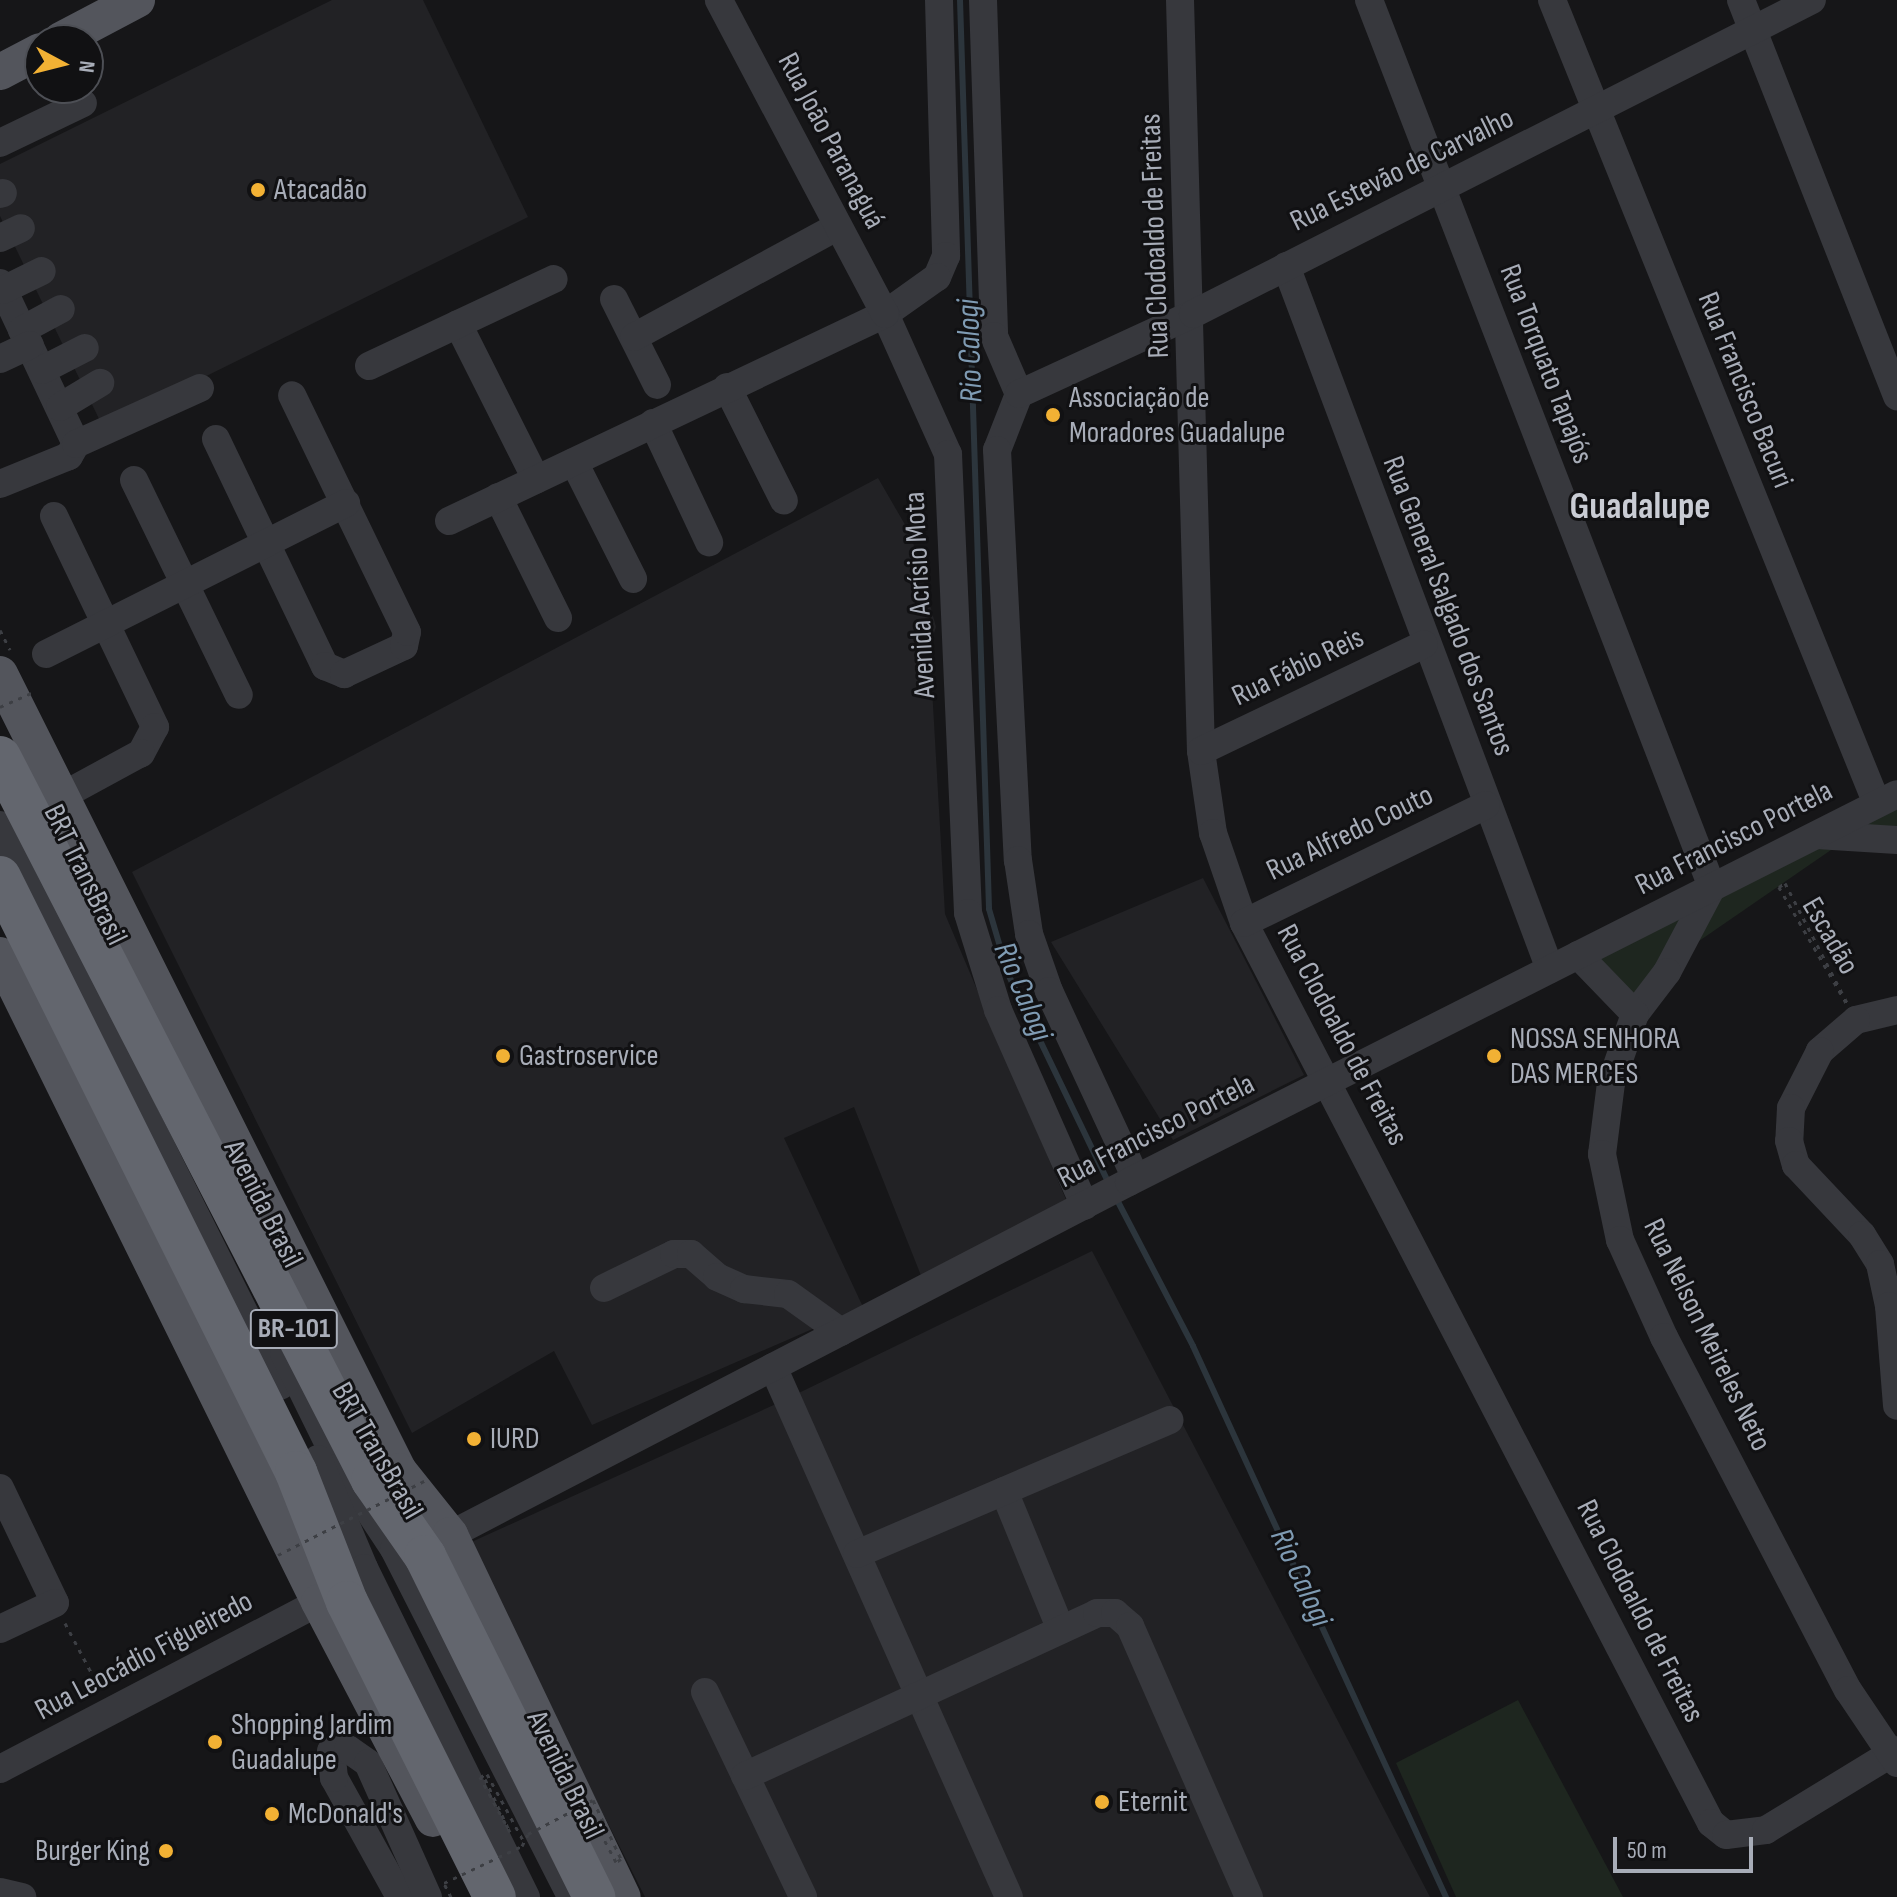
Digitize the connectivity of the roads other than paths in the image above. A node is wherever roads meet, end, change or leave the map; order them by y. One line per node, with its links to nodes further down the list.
1 (719, 0): 18 (street, Rua João Paranaguá)
2 (939, 0): 24 (street)
3 (983, 0): 36 (street)
4 (1180, 0): 25 (street, Rua Clodoaldo de Freitas)
5 (1369, 0): 17 (street, Rua Torquato Tapajós)
6 (1552, 0): 15 (street, Rua Francisco Bacuri)
7 (1741, 0): 11 (street)
8 (1812, 0): 11 (street, Rua Estevão de Carvalho)
9 (122, 3): 10 (main road)
10 (87, 24)
11 (1753, 30): 15 (street, Rua Estevão de Carvalho); 38 (street)
12 (24, 59): 13 (main road)
13 (0, 72)
14 (81, 104): 16 (street)
15 (1594, 111): 17 (street, Rua Estevão de Carvalho); 66 (street, Rua Francisco Bacuri)
16 (0, 143)
17 (1441, 189): 19 (street, Rua Estevão de Carvalho); 72 (street, Rua Torquato Tapajós)
18 (837, 227): 24 (street, Rua João Paranaguá); 28 (street)
19 (1286, 266): 25 (street, Rua Estevão de Carvalho); 58 (street, Rua General Salgado dos Santos)
20 (42, 271): 26 (street)
21 (554, 279): 27 (street)
22 (614, 299): 28 (street)
23 (61, 309): 26 (street)
24 (885, 314): 34 (street); 81 (street, Avenida Acrísio Mota)
25 (1193, 314): 36 (street, Rua Estevão de Carvalho); 62 (street, Rua Clodoaldo de Freitas)
26 (14, 320): 29 (street); 30 (street); 39 (street)
27 (458, 324): 31 (street); 44 (street)
28 (634, 337): 33 (street)
29 (85, 348)
30 (0, 359)
31 (369, 366)
32 (100, 383): 39 (street)
33 (657, 385)
34 (727, 387): 40 (street); 48 (street)
35 (200, 388): 42 (street)
36 (1019, 394): 80 (street)
37 (292, 395): 49 (street)
38 (1897, 396)
39 (60, 407): 42 (street)
40 (653, 423): 43 (street); 52 (street)
41 (216, 439): 53 (street)
42 (76, 444): 46 (street)
43 (574, 462): 44 (street); 54 (street)
44 (536, 479): 47 (street)
45 (134, 480): 55 (street)
46 (0, 484)
47 (498, 497): 51 (street); 56 (street)
48 (784, 501)
49 (346, 503): 53 (street); 53 (street)
50 (54, 516): 57 (street)
51 (449, 521)
52 (709, 542)
53 (265, 544): 55 (street)
54 (633, 579)
55 (184, 583): 57 (street); 61 (street)
56 (558, 618)
57 (107, 622): 59 (street); 65 (street)
58 (1424, 644): 62 (street, Rua Fábio Reis); 67 (street, Rua General Salgado dos Santos)
59 (46, 654)
60 (0, 674): 65 (main road, Avenida Brasil)
61 (239, 695)
62 (1201, 751): 73 (street, Rua Clodoaldo de Freitas)
63 (0, 757): 109 (highway, Avenida Brasil / BR-101)
64 (0, 779): 108 (street, BRT TransBrasil)
65 (62, 796): 89 (main road, Avenida Brasil)
66 (1887, 799): 69 (street, Rua Francisco Portela)
67 (1486, 805): 73 (street, Rua Alfredo Couto); 76 (street, Rua General Salgado dos Santos)
68 (0, 825): 107 (street, BRT TransBrasil)
69 (1817, 835): 70 (street); 72 (street, Rua Francisco Portela)
70 (1897, 840)
71 (0, 877): 106 (highway, BR-101)
72 (1712, 887): 74 (street, Rua Francisco Portela); 78 (street, Rua Nelson Meireles Neto)
73 (1244, 923): 79 (street, Rua Clodoaldo de Freitas)
74 (1578, 955): 76 (street, Rua Francisco Portela); 78 (street)
75 (4, 969): 91 (main road)
76 (1550, 969): 79 (street, Rua Francisco Portela)
77 (1897, 1010): 85 (street)
78 (1635, 1014): 96 (street, Rua Nelson Meireles Neto)
79 (1329, 1081): 80 (street, Rua Francisco Portela); 96 (street, Rua Clodoaldo de Freitas)
80 (1132, 1180): 81 (street, Rua Francisco Portela)
81 (1090, 1204): 83 (street, Rua Francisco Portela)
82 (604, 1288): 83 (street)
83 (841, 1332): 84 (street, Rua Francisco Portela)
84 (773, 1367): 89 (street, Rua Francisco Portela); 90 (street)
85 (1897, 1406)
86 (1169, 1420): 88 (street)
87 (0, 1488): 92 (street)
88 (1004, 1491): 90 (street); 93 (street)
89 (450, 1535): 110 (main road, Avenida Brasil)
90 (857, 1554): 95 (street)
91 (319, 1602): 97 (street, Rua Leocádio Figueiredo); 99 (main road)
92 (0, 1629)
93 (1061, 1630): 95 (street); 113 (street)
94 (705, 1692): 98 (street)
95 (920, 1696): 98 (street); 112 (street)
96 (1894, 1756)
97 (0, 1769)
98 (745, 1776): 111 (street)
99 (429, 1810): 104 (street); 105 (main road)
100 (0, 1892): 101 (street)
101 (22, 1897)
102 (400, 1897): 103 (street)
103 (428, 1897)
104 (442, 1897)
105 (472, 1897)
106 (495, 1897)
107 (526, 1897)
108 (571, 1897)
109 (594, 1897)
110 (623, 1897)
111 (803, 1897)
112 (1009, 1897)
113 (1249, 1897)

